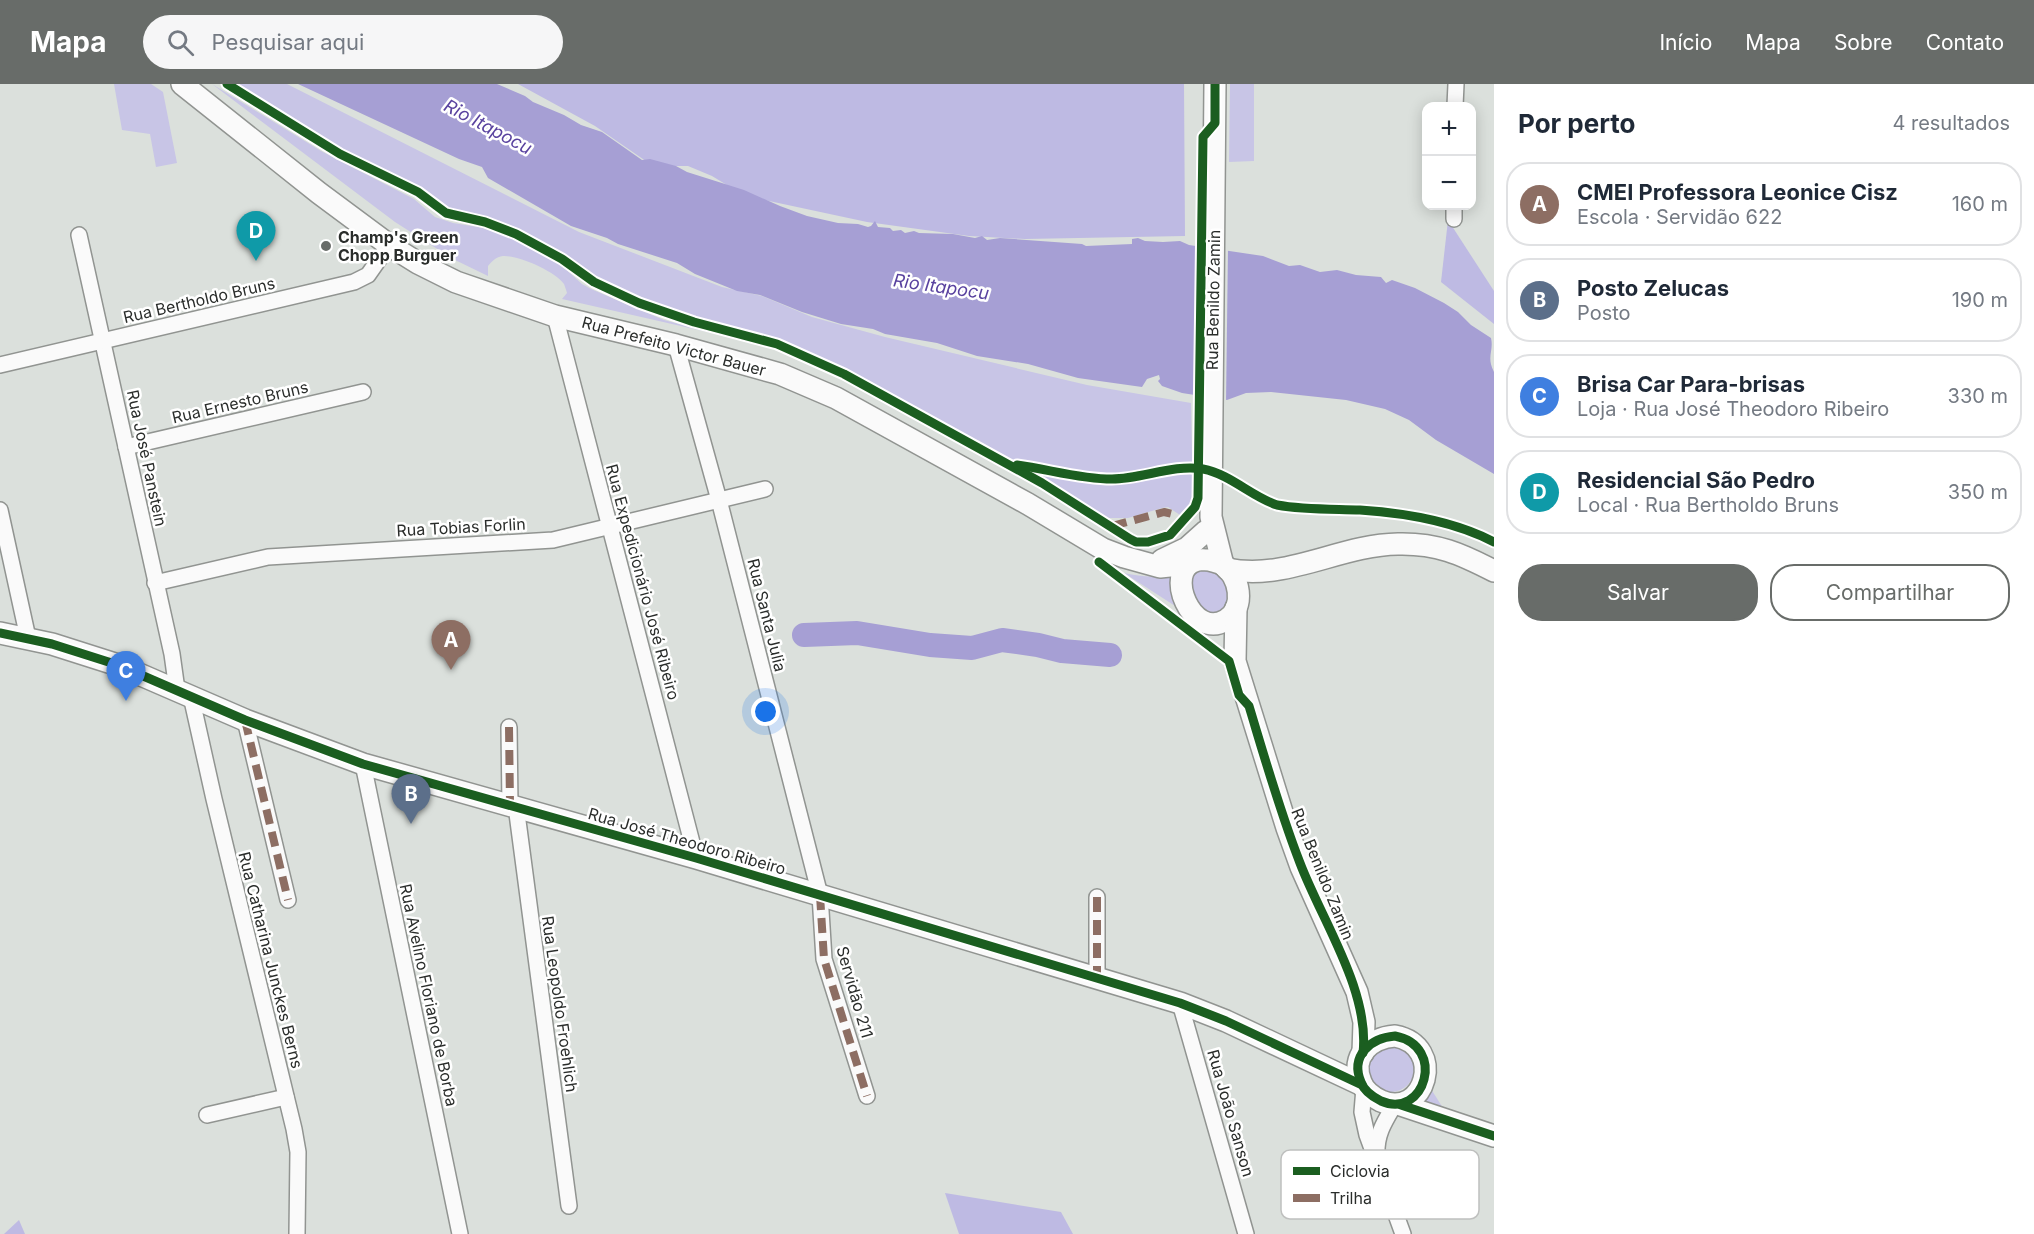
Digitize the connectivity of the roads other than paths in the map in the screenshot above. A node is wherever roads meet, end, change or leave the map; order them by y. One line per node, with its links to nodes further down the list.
1 (182, 84): 6 (main road, Rua Prefeito Victor Bauer)
2 (1215, 84): 16 (main road, Rua Benildo Zamin)
3 (1456, 84): 4 (street)
4 (1455, 102)
5 (79, 235): 8 (street, Rua José Panstein)
6 (389, 245): 7 (main road, Rua Prefeito Victor Bauer); 8 (street, Rua Bertholdo Bruns)
7 (555, 316): 9 (main road, Rua Prefeito Victor Bauer); 17 (street, Rua Expedicionário José Ribeiro)
8 (103, 340): 10 (street, Rua Bertholdo Bruns); 12 (street, Rua José Panstein)
9 (676, 345): 14 (street, Rua Santa Julia); 19 (main road, Rua Prefeito Victor Bauer)
10 (0, 365)
11 (363, 392): 12 (street, Rua Ernesto Bruns)
12 (126, 447): 22 (street, Rua José Panstein)
13 (765, 489): 14 (street, Rua Tobias Forlin)
14 (719, 500): 17 (street, Rua Tobias Forlin); 34 (street, Rua Santa Julia)
15 (0, 510): 26 (street)
16 (1209, 515): 18 (main road, Rua Benildo Zamin); 19 (main road); 20 (main road, Rua Benildo Zamin)
17 (610, 527): 22 (street, Rua Tobias Forlin); 33 (street, Rua Expedicionário José Ribeiro)
18 (1191, 562): 19 (main road, Rua Prefeito Victor Bauer); 20 (main road); 24 (main road)
19 (1146, 563)
20 (1225, 567): 21 (main road); 23 (main road)
21 (1494, 571)
22 (155, 583): 28 (street, Rua José Panstein)
23 (1236, 608): 24 (main road); 27 (main road, Rua Benildo Zamin)
24 (1193, 616): 27 (main road, Rua Benildo Zamin)
25 (0, 633): 26 (main road, Rua José Theodoro Ribeiro)
26 (28, 638): 28 (main road, Rua José Theodoro Ribeiro)
27 (1236, 662): 38 (main road, Rua Benildo Zamin)
28 (184, 693): 29 (main road, Rua José Theodoro Ribeiro); 44 (street, Rua Catharina Junckes Berns)
29 (245, 720): 31 (main road, Rua José Theodoro Ribeiro); 36 (street)
30 (509, 727): 32 (street, Rua Leopoldo Froehlich)
31 (363, 764): 32 (main road, Rua José Theodoro Ribeiro); 53 (street, Rua Avelino Floriano de Borba)
32 (513, 806): 33 (main road, Rua José Theodoro Ribeiro); 50 (street, Rua Leopoldo Froehlich)
33 (696, 858): 34 (main road, Rua José Theodoro Ribeiro)
34 (820, 895): 37 (main road, Rua José Theodoro Ribeiro); 43 (street, Servidão 211)
35 (1097, 897): 37 (street)
36 (288, 900)
37 (1097, 977): 39 (main road, Rua José Theodoro Ribeiro)
38 (1356, 993): 40 (main road, Rua Benildo Zamin); 41 (main road, Rua Benildo Zamin)
39 (1180, 1003): 42 (main road, Rua José Theodoro Ribeiro); 54 (street, Rua João Sanson)
40 (1401, 1037): 41 (main road); 45 (main road)
41 (1363, 1053): 42 (main road)
42 (1363, 1087): 45 (main road); 48 (street)
43 (867, 1096)
44 (286, 1097): 46 (street); 52 (street, Rua Catharina Junckes Berns)
45 (1398, 1105): 47 (main road); 49 (street)
46 (207, 1115)
47 (1494, 1136)
48 (1372, 1150)
49 (1377, 1150)
50 (569, 1206)
51 (1398, 1219): 55 (street)
52 (297, 1234)
53 (460, 1234)
54 (1246, 1234)
55 (1403, 1234)

